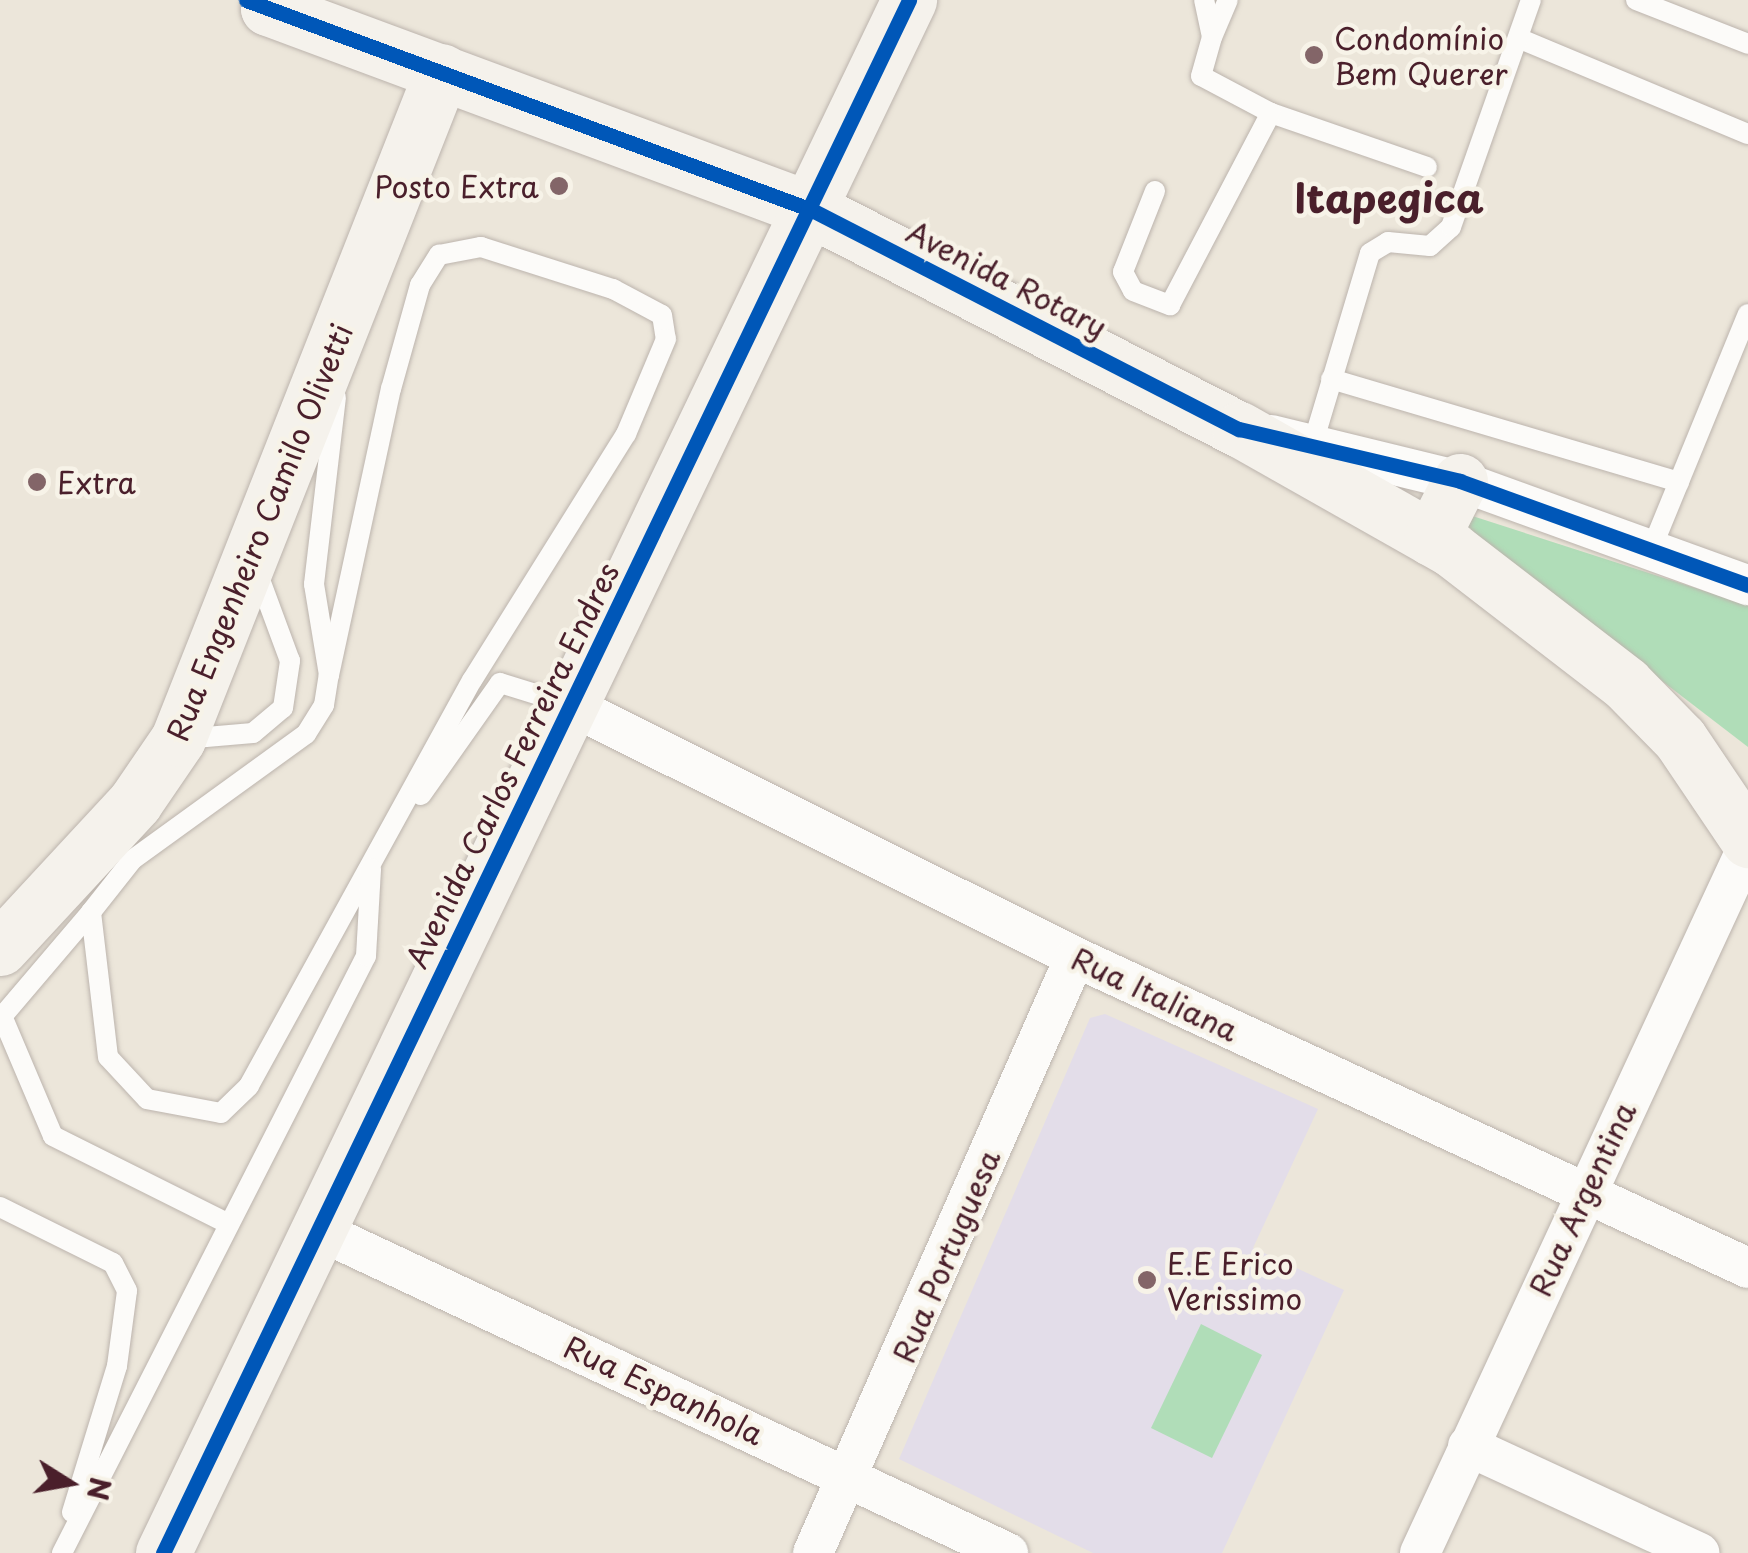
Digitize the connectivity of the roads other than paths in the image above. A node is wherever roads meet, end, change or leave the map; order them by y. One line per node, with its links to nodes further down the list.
1 (910, 0): 15 (street, Avenida Carlos Ferreira Endres)
2 (1204, 0): 7 (lane)
3 (1228, 0): 7 (lane)
4 (1530, 0): 8 (lane)
5 (1636, 0): 9 (lane)
6 (262, 3): 10 (street, Avenida Rotary)
7 (1212, 37): 11 (lane)
8 (1518, 38): 12 (lane); 18 (lane)
9 (1748, 44)
10 (442, 71): 15 (street, Avenida Rotary); 17 (street, Rua Engenheiro Camilo Olivetti)
11 (1271, 113): 13 (lane); 14 (lane)
12 (1748, 134)
13 (1428, 167)
14 (1155, 190)
15 (812, 210): 19 (street, Avenida Rotary); 28 (street, Avenida Carlos Ferreira Endres)
16 (1748, 314): 22 (lane)
17 (346, 321): 25 (street, Rua Engenheiro Camilo Olivetti); 27 (lane)
18 (1332, 379): 20 (lane); 22 (lane)
19 (1239, 428): 20 (street, Avenida Rotary); 23 (street)
20 (1313, 443): 21 (street, Avenida Rotary)
21 (1460, 480): 23 (street); 24 (street, Avenida Rotary)
22 (1679, 482): 24 (lane)
23 (1431, 538): 31 (street)
24 (1651, 550): 26 (street, Avenida Rotary)
25 (253, 563): 29 (street, Rua Engenheiro Camilo Olivetti); 29 (lane)
26 (1748, 585)
27 (329, 676): 30 (lane); 33 (lane)
28 (570, 704): 30 (lane); 35 (street, Rua Italiana); 40 (street, Avenida Carlos Ferreira Endres)
29 (178, 739): 34 (street, Rua Engenheiro Camilo Olivetti)
30 (404, 811): 32 (lane)
31 (1748, 843): 37 (street, Rua Argentina)
32 (370, 868): 33 (lane); 39 (lane)
33 (90, 912): 36 (lane)
34 (0, 948)
35 (1075, 957): 37 (street, Rua Italiana); 43 (street, Rua Portuguesa)
36 (1, 1018): 39 (lane)
37 (1585, 1191): 41 (street, Rua Italiana); 42 (street, Rua Argentina)
38 (0, 1207): 44 (lane)
39 (228, 1224): 44 (lane)
40 (318, 1230): 43 (street, Rua Espanhola); 45 (street, Avenida Carlos Ferreira Endres)
41 (1748, 1268)
42 (1468, 1446): 48 (street, Rua Argentina); 49 (street)
43 (850, 1476): 46 (street, Rua Portuguesa); 47 (street, Rua Espanhola)
44 (61, 1553)
45 (163, 1553)
46 (813, 1553)
47 (1008, 1553)
48 (1420, 1553)
49 (1700, 1553)

